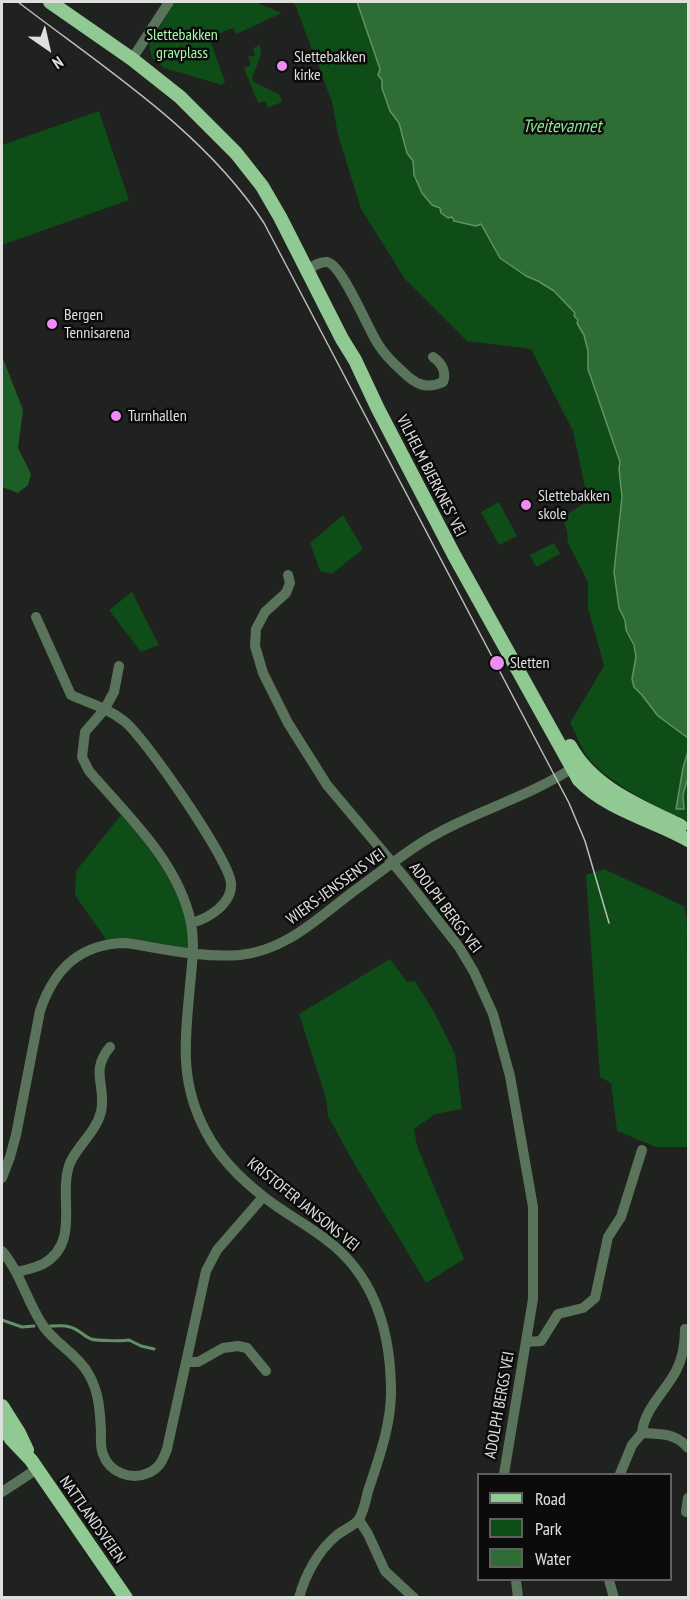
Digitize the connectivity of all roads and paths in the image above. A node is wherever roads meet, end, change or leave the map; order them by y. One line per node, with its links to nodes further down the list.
1 (50, 2): 3 (main road, VILHELM BJERKNES' VEI)
2 (169, 2): 3 (street)
3 (132, 59): 4 (main road, VILHELM BJERKNES' VEI)
4 (306, 271): 5 (street); 10 (main road, VILHELM BJERKNES' VEI)
5 (433, 357)
6 (288, 575): 13 (street, ADOLPH BERGS VEI)
7 (36, 617): 9 (street)
8 (119, 666): 9 (street, KRISTOFER JANSONS VEI)
9 (104, 710): 14 (street, KRISTOFER JANSONS VEI); 14 (street)
10 (577, 766): 11 (main road, VILHELM BJERKNES' VEI); 12 (main road, VILHELM BJERKNES' VEI); 13 (street, WIERS-JENSSENS VEI)
11 (688, 830)
12 (688, 840)
13 (393, 863): 15 (street, WIERS-JENSSENS VEI); 23 (street, ADOLPH BERGS VEI)
14 (191, 922): 15 (street, KRISTOFER JANSONS VEI)
15 (194, 955): 18 (street, WIERS-JENSSENS VEI); 19 (street, KRISTOFER JANSONS VEI)
16 (110, 1047): 21 (street)
17 (642, 1150): 23 (street, ADOLPH BERGS VEI)
18 (2, 1178)
19 (263, 1197): 24 (street); 36 (street, KRISTOFER JANSONS VEI)
20 (2, 1251): 21 (street)
21 (17, 1272): 24 (street)
22 (685, 1329): 28 (street)
23 (526, 1341): 31 (street, ADOLPH BERGS VEI)
24 (187, 1362): 25 (street)
25 (266, 1371)
26 (2, 1406): 30 (main road, NATTLANDSVEIEN)
27 (2, 1425): 30 (main road, NATTLANDSVEIEN)
28 (642, 1433): 29 (street); 32 (street)
29 (688, 1448)
30 (34, 1465): 33 (street); 39 (main road, NATTLANDSVEIEN)
31 (504, 1473)
32 (620, 1473)
33 (2, 1492)
34 (688, 1497): 35 (street)
35 (686, 1512)
36 (359, 1520): 40 (street); 41 (street)
37 (516, 1581): 42 (street)
38 (609, 1581): 43 (street)
39 (126, 1598)
40 (299, 1598)
41 (414, 1598)
42 (518, 1598)
43 (614, 1598)

